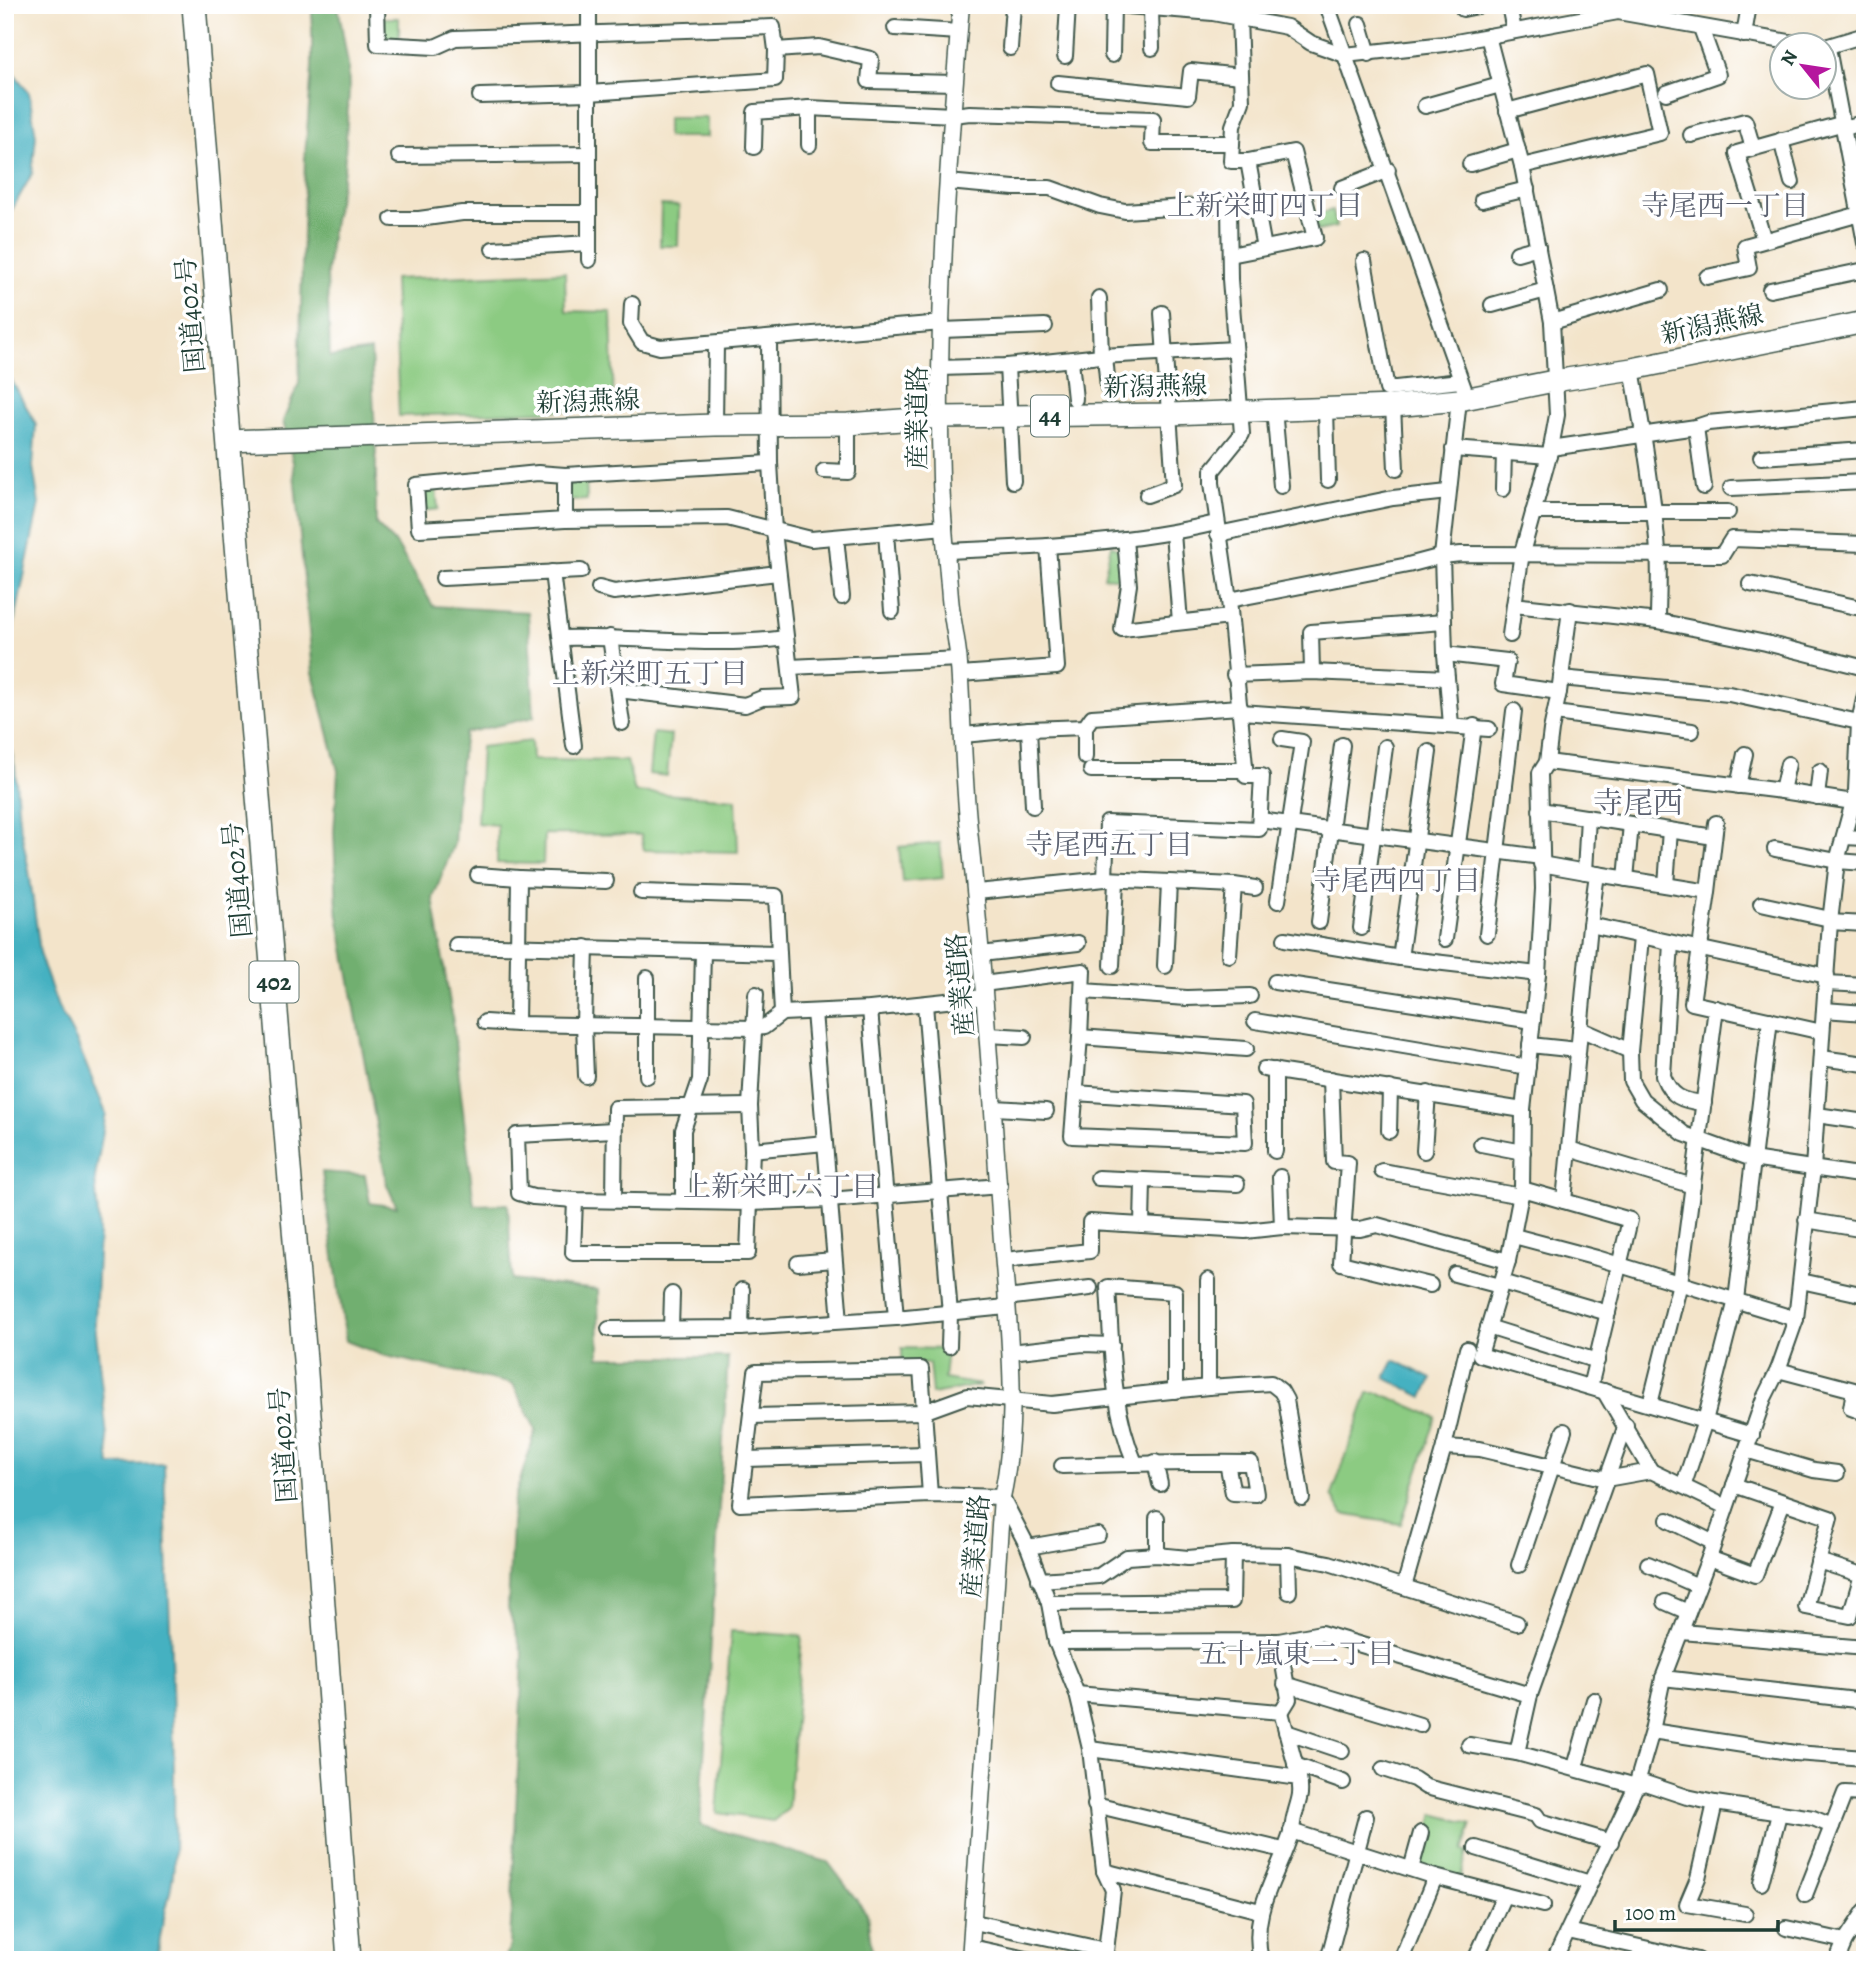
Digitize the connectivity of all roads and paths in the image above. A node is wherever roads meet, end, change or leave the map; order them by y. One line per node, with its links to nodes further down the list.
1 (194, 5): 120 (highway, 国道402号 / 402)
2 (377, 5): 22 (street)
3 (589, 5): 22 (street)
4 (961, 5): 21 (street, 産業道路)
5 (1013, 5): 28 (street)
6 (1068, 5): 34 (street)
7 (1114, 5): 13 (street); 32 (street)
8 (1327, 5): 33 (street)
9 (1462, 5): 10 (street)
10 (1483, 5)
11 (1509, 5): 20 (street)
12 (1749, 5): 23 (street)
13 (1151, 8): 14 (street); 29 (street)
14 (1213, 9): 16 (street)
15 (1625, 9): 19 (street); 20 (street)
16 (1239, 18): 33 (street); 35 (street)
17 (1360, 24): 31 (street)
18 (895, 28): 21 (street)
19 (1701, 28): 23 (street); 40 (street)
20 (1514, 31): 25 (street)
21 (959, 32): 36 (street, 産業道路)
22 (589, 35): 30 (street); 39 (street)
23 (1744, 35): 26 (street)
24 (1865, 35): 27 (street)
25 (1488, 36): 31 (street); 38 (street)
26 (1769, 39)
27 (1839, 44)
28 (1010, 48)
29 (1152, 48)
30 (776, 50): 36 (street); 39 (street)
31 (1369, 54): 33 (street)
32 (1112, 55)
33 (1345, 55): 61 (street)
34 (1065, 56)
35 (1241, 76): 37 (street); 51 (street)
36 (955, 83): 46 (street, 産業道路)
37 (1058, 83)
38 (1500, 85): 43 (street); 45 (street)
39 (589, 93): 41 (street); 56 (street)
40 (1666, 93)
41 (480, 96)
42 (1838, 102): 48 (street)
43 (1425, 106)
44 (809, 108): 46 (street); 52 (street); 53 (street)
45 (1507, 111): 55 (street); 60 (street)
46 (953, 115): 51 (street); 63 (street, 産業道路)
47 (1865, 122): 48 (street)
48 (1845, 125): 50 (street); 62 (street)
49 (1691, 135): 54 (street)
50 (1781, 140): 54 (street); 64 (street)
51 (1232, 144): 58 (street)
52 (808, 145)
53 (754, 147)
54 (1753, 148): 71 (street)
55 (1518, 150): 59 (street); 60 (street)
56 (589, 154): 57 (street); 68 (street)
57 (399, 156)
58 (1248, 161): 75 (street); 75 (street)
59 (1470, 164)
60 (1522, 166): 66 (street)
61 (1388, 170): 65 (street); 105 (street)
62 (1859, 172): 69 (street)
63 (948, 182): 78 (street); 93 (street, 産業道路)
64 (1792, 182)
65 (1342, 188)
66 (1527, 189): 67 (street); 74 (street)
67 (1482, 200)
68 (589, 214): 70 (street); 72 (street)
69 (1860, 214): 71 (street); 73 (street)
70 (392, 219)
71 (1764, 240): 82 (street)
72 (589, 243): 76 (street); 79 (street)
73 (1865, 243)
74 (1538, 247): 77 (street); 83 (street)
75 (1264, 248): 78 (street)
76 (493, 249)
77 (1517, 253)
78 (1230, 255): 96 (street)
79 (589, 260)
80 (1364, 261): 105 (street)
81 (1865, 270): 85 (street)
82 (1707, 277)
83 (1546, 290): 88 (street); 91 (street)
84 (1661, 290): 91 (street)
85 (1770, 290)
86 (1099, 298): 98 (street)
87 (632, 304): 95 (street)
88 (1492, 305)
89 (1162, 313): 97 (street)
90 (1865, 322): 102 (main road, 新潟燕線 / 44)
91 (1552, 323): 103 (street)
92 (1045, 326): 93 (street)
93 (942, 327): 94 (street); 101 (street, 産業道路)
94 (769, 339): 95 (street); 115 (street)
95 (716, 343): 117 (street)
96 (1235, 349): 97 (street); 111 (street)
97 (1165, 354): 98 (street); 112 (street)
98 (1103, 356): 99 (street); 104 (street)
99 (1071, 360): 100 (street); 106 (street)
100 (1007, 366): 101 (street); 114 (street)
101 (940, 368): 113 (street, 産業道路)
102 (1632, 369): 103 (main road, 新潟燕線 / 44); 119 (street)
103 (1554, 380): 105 (main road, 新潟燕線 / 44); 124 (street)
104 (1108, 388)
105 (1462, 393): 107 (main road, 新潟燕線 / 44); 121 (street)
106 (1075, 399)
107 (1393, 406): 110 (main road, 新潟燕線 / 44); 127 (street)
108 (1865, 408): 118 (street)
109 (1274, 409): 110 (main road, 新潟燕線 / 44); 111 (main road, 新潟燕線 / 44); 133 (street)
110 (1326, 409): 130 (street)
111 (1241, 411): 112 (main road, 新潟燕線 / 44); 144 (street)
112 (1170, 414): 114 (main road, 新潟燕線 / 44); 138 (street)
113 (941, 417): 114 (main road, 新潟燕線 / 44); 116 (main road, 新潟燕線 / 44); 143 (street, 産業道路)
114 (1009, 417): 131 (street)
115 (769, 424): 116 (main road, 新潟燕線 / 44); 117 (main road, 新潟燕線 / 44); 126 (street)
116 (848, 424): 128 (street)
117 (715, 425): 120 (main road, 新潟燕線 / 44)
118 (1696, 427): 119 (street); 134 (street)
119 (1643, 434): 124 (street); 141 (street)
120 (228, 441): 491 (highway, 国道402号 / 402)
121 (1452, 449): 123 (street); 137 (street)
122 (1865, 450): 125 (street)
123 (1504, 452): 124 (street); 136 (street)
124 (1550, 452): 139 (street)
125 (1761, 457)
126 (770, 463): 129 (street); 145 (street)
127 (1396, 469)
128 (824, 471)
129 (565, 475): 142 (street); 142 (street)
130 (1328, 480)
131 (1013, 481)
132 (1865, 482): 135 (street)
133 (1281, 486)
134 (1704, 487)
135 (1731, 488)
136 (1503, 489)
137 (1448, 492): 144 (street); 155 (street)
138 (1147, 495)
139 (1533, 512): 141 (street); 153 (street)
140 (1728, 512): 141 (street)
141 (1654, 513): 154 (street)
142 (565, 520): 145 (street)
143 (945, 527): 146 (street); 152 (street, 産業道路)
144 (1217, 529): 147 (street); 163 (street)
145 (774, 531): 148 (street); 158 (street)
146 (886, 533): 148 (street); 167 (street)
147 (1173, 533): 149 (street); 170 (street)
148 (836, 537): 162 (street)
149 (1125, 539): 151 (street); 170 (street)
150 (1865, 544): 154 (street)
151 (1048, 546): 152 (street); 177 (street)
152 (948, 551): 177 (street, 産業道路)
153 (1522, 553): 154 (street); 155 (street); 164 (street)
154 (1658, 554): 169 (street)
155 (1442, 556): 163 (street); 171 (street)
156 (581, 571): 157 (street)
157 (552, 572): 159 (street); 174 (street)
158 (778, 573): 161 (street); 175 (street)
159 (443, 578)
160 (1751, 584): 165 (street)
161 (599, 588)
162 (842, 597)
163 (1229, 600): 168 (street)
164 (1514, 605): 166 (street); 172 (street)
165 (1865, 609)
166 (1570, 610): 169 (street); 183 (street)
167 (892, 611)
168 (1230, 617): 170 (street); 181 (street)
169 (1658, 621): 179 (street)
170 (1180, 622)
171 (1444, 622): 176 (street); 180 (street)
172 (1510, 635)
173 (610, 637): 174 (street); 175 (street); 184 (street)
174 (561, 638): 198 (street)
175 (786, 638): 178 (street)
176 (1445, 653): 182 (street); 183 (street)
177 (959, 666): 178 (street); 195 (street, 産業道路)
178 (790, 667): 184 (street)
179 (1865, 668)
180 (1312, 672): 181 (street); 182 (street)
181 (1234, 675): 186 (street)
182 (1447, 678): 191 (street)
183 (1560, 685): 188 (street); 189 (street)
184 (618, 690): 190 (street)
185 (1865, 695): 189 (street)
186 (1241, 709): 191 (street); 192 (street); 205 (street)
187 (1514, 711): 225 (street)
188 (1555, 713): 194 (street); 202 (street)
189 (1862, 715): 204 (street)
190 (622, 723)
191 (1451, 725): 223 (street)
192 (1085, 727): 193 (street); 205 (street)
193 (1029, 729): 195 (street); 211 (street)
194 (1692, 731)
195 (963, 735): 240 (street, 産業道路)
196 (1282, 739): 215 (street)
197 (1342, 745): 217 (street)
198 (574, 746)
199 (1385, 747): 219 (street)
200 (1429, 752): 222 (street)
201 (1745, 754): 207 (street)
202 (1547, 762): 207 (street); 212 (street)
203 (1788, 764): 208 (street)
204 (1861, 765): 209 (street)
205 (1245, 770): 214 (street)
206 (1820, 771): 210 (street)
207 (1738, 786): 208 (street)
208 (1782, 791): 210 (street)
209 (1858, 795): 210 (street); 220 (street)
210 (1817, 797)
211 (1033, 806)
212 (1540, 810): 213 (street); 226 (street)
213 (1588, 817): 216 (street); 229 (street)
214 (1259, 820): 215 (street); 233 (street)
215 (1290, 823): 217 (street); 242 (street)
216 (1631, 824): 218 (street); 232 (street)
217 (1332, 830): 219 (street); 245 (street)
218 (1670, 830): 237 (street); 241 (street)
219 (1375, 834): 222 (street); 248 (street)
220 (1844, 837): 221 (street); 227 (street)
221 (1865, 838)
222 (1417, 841): 223 (street); 263 (street)
223 (1458, 845): 225 (street); 252 (street)
224 (1775, 849): 227 (street)
225 (1497, 851): 226 (street); 249 (street)
226 (1541, 860): 229 (street); 266 (street)
227 (1837, 861): 228 (street); 244 (street)
228 (1865, 863)
229 (1591, 873): 232 (street); 247 (street)
230 (478, 875): 231 (street)
231 (519, 878): 234 (street); 256 (street)
232 (1626, 878): 237 (street)
233 (1111, 880): 235 (street); 240 (street); 264 (street)
234 (606, 881)
235 (1169, 883): 236 (street); 265 (street)
236 (1234, 885): 238 (street); 262 (street)
237 (1666, 885): 241 (street)
238 (1255, 888)
239 (641, 891): 260 (street)
240 (977, 892): 261 (street, 産業道路)
241 (1707, 892): 258 (street)
242 (1278, 901)
243 (1761, 904): 244 (street)
244 (1830, 921): 246 (street); 268 (street)
245 (1319, 922)
246 (1865, 924)
247 (1590, 925): 250 (street); 291 (street)
248 (1361, 928)
249 (1487, 934)
250 (1641, 938): 254 (street); 299 (street)
251 (1285, 939): 263 (street)
252 (1445, 939)
253 (1078, 943): 261 (street)
254 (1671, 943): 258 (street); 309 (street)
255 (456, 945): 256 (street)
256 (518, 946): 257 (street); 286 (street)
257 (586, 947): 259 (street); 287 (street)
258 (1699, 949): 268 (street); 276 (street)
259 (703, 951): 260 (street); 289 (street)
260 (779, 953): 279 (street)
261 (981, 954): 271 (street, 産業道路)
262 (1229, 955)
263 (1400, 958): 266 (street)
264 (1112, 965)
265 (1165, 966)
266 (1538, 974): 284 (street)
267 (647, 978): 288 (street)
268 (1827, 980): 270 (street); 278 (street)
269 (1275, 982): 284 (street)
270 (1865, 985)
271 (983, 991): 272 (street); 275 (street); 293 (street, 産業道路)
272 (1083, 991): 274 (street); 295 (street)
273 (756, 993): 290 (street)
274 (1250, 996)
275 (925, 1004): 277 (street); 337 (street)
276 (1716, 1008): 282 (street); 309 (street)
277 (870, 1009): 280 (street); 339 (street)
278 (1824, 1010): 281 (street); 292 (street)
279 (782, 1013): 280 (street); 290 (street)
280 (814, 1013): 320 (street)
281 (1865, 1013)
282 (1770, 1020): 292 (street); 327 (street)
283 (1255, 1021): 302 (street)
284 (1533, 1021): 296 (street)
285 (485, 1022): 286 (street)
286 (517, 1024): 287 (street)
287 (583, 1024): 288 (street); 303 (street)
288 (648, 1027): 289 (street); 304 (street)
289 (703, 1027): 290 (street); 311 (street)
290 (755, 1028): 310 (street)
291 (1580, 1030): 298 (street); 299 (street)
292 (1822, 1032): 300 (street)
293 (988, 1035): 294 (street); 312 (street, 産業道路)
294 (1024, 1037)
295 (1080, 1037): 297 (street); 307 (street)
296 (1530, 1045): 298 (street); 302 (street)
297 (1246, 1049)
298 (1578, 1050): 322 (street)
299 (1630, 1051): 319 (street)
300 (1821, 1058): 301 (street); 315 (street)
301 (1865, 1064)
302 (1528, 1066): 313 (street)
303 (586, 1076)
304 (647, 1076)
305 (1331, 1079): 306 (street); 324 (street); 349 (street)
306 (1390, 1088): 308 (street); 318 (street)
307 (1075, 1093): 307 (street)
308 (1428, 1093): 313 (street); 325 (street)
309 (1704, 1103): 319 (street)
310 (750, 1106): 311 (street); 323 (street)
311 (690, 1107): 317 (street); 342 (street)
312 (995, 1108): 314 (street); 335 (street, 産業道路)
313 (1523, 1110): 326 (street)
314 (1046, 1111)
315 (1817, 1115): 316 (street); 328 (street)
316 (1865, 1122)
317 (614, 1130): 340 (street); 341 (street)
318 (1389, 1131)
319 (1699, 1140): 327 (street); 336 (street)
320 (825, 1143): 323 (street); 343 (street)
321 (1481, 1144): 326 (street)
322 (1569, 1149): 336 (street); 344 (street)
323 (752, 1150): 345 (street)
324 (1275, 1151)
325 (1424, 1152)
326 (1523, 1152): 338 (street)
327 (1752, 1158): 328 (street); 367 (street)
328 (1813, 1168): 330 (street); 346 (street)
329 (1382, 1171): 338 (street)
330 (1865, 1176)
331 (1098, 1178): 333 (street)
332 (1280, 1178): 348 (street)
333 (1143, 1181): 334 (street); 347 (street)
334 (1237, 1184)
335 (1000, 1186): 337 (street); 353 (street, 産業道路)
336 (1693, 1186): 360 (street)
337 (940, 1189): 339 (street); 370 (street)
338 (1521, 1193): 344 (street); 351 (street)
339 (886, 1195): 343 (street); 371 (street)
340 (575, 1200): 341 (street); 345 (street)
341 (614, 1200): 342 (street)
342 (683, 1200): 345 (street)
343 (829, 1200): 345 (street); 352 (street)
344 (1564, 1201): 356 (street)
345 (749, 1203)
346 (1806, 1220): 350 (street); 359 (street)
347 (1142, 1226): 348 (street); 353 (street)
348 (1282, 1227): 349 (street)
349 (1343, 1228): 354 (street); 362 (street)
350 (1865, 1230)
351 (1514, 1236): 354 (street); 356 (street)
352 (834, 1260): 355 (street); 373 (street)
353 (1004, 1260): 368 (street, 産業道路)
354 (1508, 1261): 361 (street)
355 (798, 1263)
356 (1620, 1265): 360 (street); 369 (street)
357 (1455, 1275): 361 (street)
358 (1208, 1280): 384 (street)
359 (1801, 1281): 366 (street); 372 (street)
360 (1680, 1283): 367 (street); 389 (street)
361 (1501, 1284): 369 (street); 374 (street)
362 (1430, 1285)
363 (1090, 1288): 368 (street)
364 (742, 1290): 376 (street)
365 (672, 1294): 375 (street)
366 (1865, 1295)
367 (1736, 1300): 372 (street); 393 (street)
368 (1006, 1302): 370 (street); 381 (street, 産業道路)
369 (1608, 1313): 382 (street)
370 (950, 1314): 371 (street); 379 (street)
371 (896, 1318): 373 (street)
372 (1796, 1319): 383 (street)
373 (841, 1321): 376 (street)
374 (1488, 1327): 382 (street); 385 (street)
375 (671, 1328): 376 (street); 377 (street)
376 (741, 1328)
377 (609, 1329)
378 (1112, 1345): 381 (street); 386 (street); 387 (street)
379 (949, 1346)
380 (1467, 1349): 397 (street)
381 (1010, 1352): 388 (street, 産業道路)
382 (1597, 1361): 385 (street)
383 (1778, 1370): 391 (street); 396 (street)
384 (1208, 1387): 386 (street); 414 (street)
385 (1597, 1389): 389 (street); 394 (street)
386 (1175, 1391): 387 (street)
387 (1116, 1397): 388 (street); 402 (street)
388 (1010, 1400): 390 (street); 413 (street, 産業道路)
389 (1650, 1404): 393 (street)
390 (923, 1412): 392 (street); 392 (street); 399 (street)
391 (1865, 1413)
392 (751, 1416): 400 (street)
393 (1705, 1421): 396 (street); 410 (street)
394 (1626, 1425): 406 (street); 408 (street)
395 (1564, 1431): 405 (street)
396 (1752, 1435): 398 (street)
397 (1444, 1447): 405 (street); 431 (street)
398 (1746, 1450): 407 (street); 411 (street)
399 (926, 1454): 400 (street); 412 (street)
400 (747, 1459): 412 (street)
401 (1155, 1462): 402 (street); 403 (street); 409 (street)
402 (1135, 1463): 404 (street)
403 (1227, 1463)
404 (1062, 1466)
405 (1553, 1466): 408 (street); 428 (street)
406 (1651, 1471): 408 (street); 410 (street)
407 (1837, 1473)
408 (1606, 1479): 445 (street)
409 (1160, 1484)
410 (1684, 1484): 416 (street)
411 (1734, 1485): 415 (street); 416 (street)
412 (930, 1495): 413 (street)
413 (1002, 1497): 421 (street); 485 (street, 産業道路)
414 (1302, 1498)
415 (1783, 1502): 425 (street); 426 (street)
416 (1726, 1507): 420 (street)
417 (1157, 1518): 423 (street)
418 (1668, 1520): 420 (street)
419 (1098, 1535): 421 (street)
420 (1714, 1543): 425 (street)
421 (1028, 1547): 429 (street)
422 (1233, 1554): 423 (street); 424 (street); 435 (street)
423 (1157, 1555): 429 (street)
424 (1288, 1555): 431 (street); 433 (street)
425 (1709, 1558): 430 (street)
426 (1818, 1562): 432 (street); 432 (street)
427 (1648, 1564): 430 (street)
428 (1519, 1565)
429 (1039, 1580): 435 (street)
430 (1698, 1586): 436 (street)
431 (1404, 1587): 437 (street)
432 (1861, 1591)
433 (1289, 1592)
434 (1665, 1602): 436 (street)
435 (1049, 1603): 439 (street)
436 (1688, 1612): 438 (street)
437 (1517, 1623)
438 (1682, 1632): 441 (street); 442 (street)
439 (1056, 1642): 440 (street); 444 (street)
440 (1279, 1642): 443 (street); 445 (street)
441 (1865, 1648)
442 (1663, 1678): 447 (street); 450 (street)
443 (1285, 1684): 448 (street); 449 (street)
444 (1077, 1694): 448 (street); 453 (street)
445 (1530, 1695): 455 (street)
446 (1594, 1700): 457 (street)
447 (1865, 1701)
448 (1281, 1712): 451 (street)
449 (1420, 1725)
450 (1652, 1731): 456 (street); 461 (street)
451 (1286, 1732): 454 (street); 459 (street)
452 (1469, 1745): 455 (street)
453 (1090, 1749): 459 (street); 464 (street)
454 (1342, 1751)
455 (1517, 1753): 457 (street)
456 (1865, 1758)
457 (1575, 1767): 461 (street)
458 (1383, 1769): 470 (street)
459 (1297, 1772): 460 (street); 468 (street)
460 (1343, 1782)
461 (1636, 1786): 463 (street); 470 (street)
462 (1865, 1794): 467 (street)
463 (1716, 1803): 465 (street); 483 (street)
464 (1095, 1805): 472 (street); 475 (street)
465 (1779, 1814): 467 (street); 478 (street)
466 (1366, 1816): 473 (street)
467 (1832, 1826): 480 (street)
468 (1292, 1832): 472 (street); 473 (street)
469 (1421, 1833): 474 (street)
470 (1611, 1842): 477 (street)
471 (1476, 1848): 477 (street)
472 (1283, 1850): 482 (street)
473 (1357, 1852): 474 (street); 494 (street)
474 (1411, 1869): 476 (street)
475 (1104, 1871): 482 (street); 490 (street)
476 (1435, 1877): 479 (street); 495 (street)
477 (1590, 1883): 487 (street)
478 (1761, 1883)
479 (1504, 1895): 481 (street); 496 (street)
480 (1805, 1895)
481 (1543, 1905)
482 (1260, 1911): 493 (street)
483 (1745, 1914)
484 (1864, 1914): 488 (street)
485 (974, 1922): 489 (street, 産業道路); 490 (street)
486 (1786, 1927): 488 (street)
487 (1568, 1931): 497 (street); 498 (street)
488 (1845, 1941): 499 (street)
489 (970, 1954): 492 (street)
490 (1100, 1954)
491 (349, 1960)
492 (1031, 1960)
493 (1261, 1960)
494 (1328, 1960)
495 (1401, 1960)
496 (1475, 1960)
497 (1554, 1960)
498 (1698, 1960)
499 (1837, 1960)

